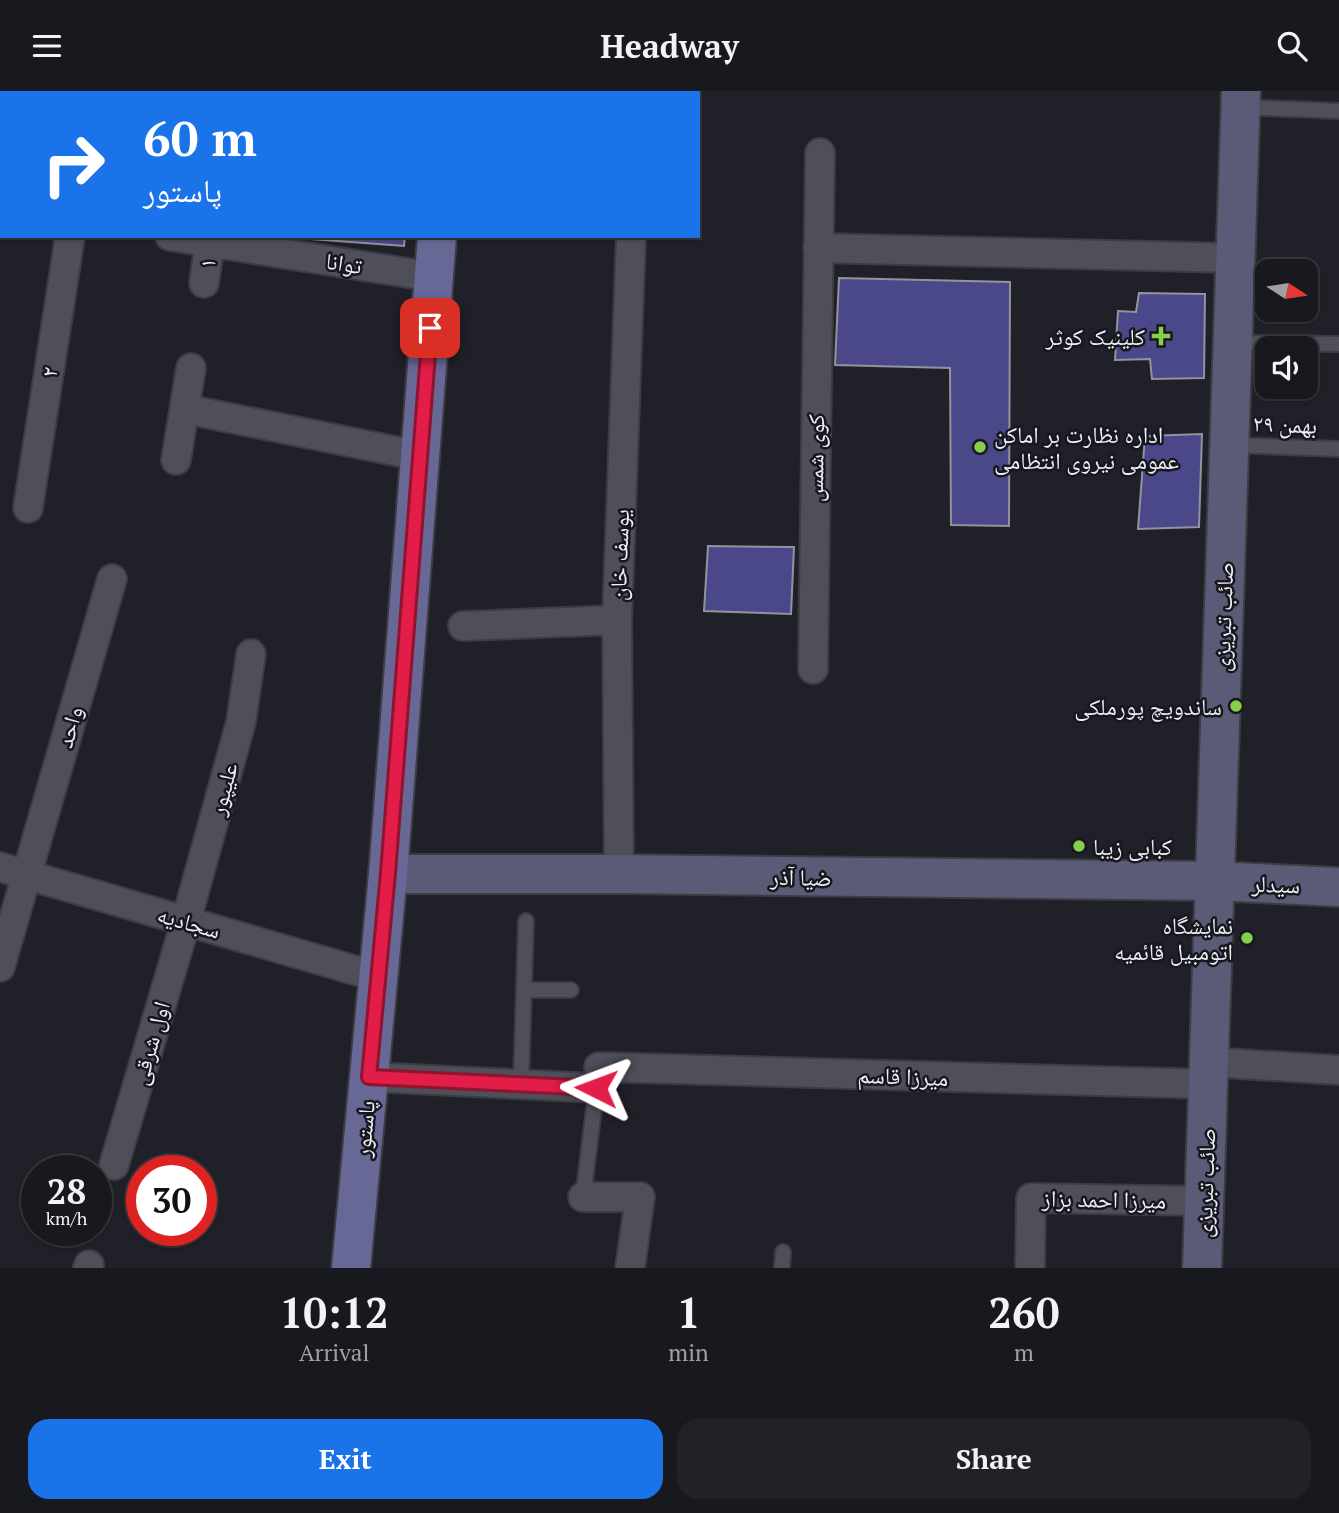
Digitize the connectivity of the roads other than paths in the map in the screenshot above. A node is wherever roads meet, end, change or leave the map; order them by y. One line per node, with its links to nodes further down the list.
1 (1241, 99): 2 (lane); 10 (main road, صائب تبریزی)
2 (1339, 111)
3 (820, 153): 9 (street, کوی شمس)
4 (71, 238): 21 (street, ۲)
5 (183, 238): 8 (street, توانا)
6 (437, 238): 11 (main road, پاستور)
7 (631, 238): 23 (street, یوسف خان)
8 (210, 242): 11 (street, توانا); 12 (street, ۱)
9 (818, 248): 10 (street); 26 (street, کوی شمس)
10 (1236, 258): 13 (main road, صائب تبریزی)
11 (434, 277): 19 (main road, پاستور)
12 (204, 283)
13 (1232, 343): 14 (lane); 17 (main road, صائب تبریزی)
14 (1339, 344)
15 (191, 368): 16 (street)
16 (185, 409): 19 (street); 20 (street)
17 (1229, 445): 18 (lane, ۲۹ بهمن); 31 (main road, صائب تبریزی)
18 (1339, 449)
19 (420, 456): 28 (main road, پاستور)
20 (176, 460)
21 (28, 508)
22 (112, 579): 30 (street, واحد)
23 (617, 620): 24 (street); 29 (street, یوسف خان)
24 (464, 627)
25 (251, 654): 33 (street, علیپور)
26 (813, 669)
27 (0, 867): 30 (street, سجادیه)
28 (388, 873): 29 (main road, ضیا آذر); 36 (main road, پاستور)
29 (619, 874): 31 (main road, ضیا آذر)
30 (27, 875): 33 (street, سجادیه); 35 (street, واحد)
31 (1214, 881): 32 (main road, سیدلر); 40 (main road, صائب تبریزی)
32 (1339, 887)
33 (186, 921): 36 (street, سجادیه); 44 (street, اول شرقی)
34 (526, 921): 37 (lane)
35 (0, 967)
36 (378, 977): 41 (main road, پاستور)
37 (524, 990): 38 (lane); 43 (lane)
38 (571, 990)
39 (1339, 1070): 40 (street, میرزا قاسم)
40 (1208, 1073): 42 (street, میرزا قاسم); 46 (main road, صائب تبریزی)
41 (369, 1077): 43 (street, میرزا قاسم); 48 (main road, پاستور)
42 (598, 1078): 43 (street, میرزا قاسم); 45 (lane)
43 (521, 1084)
44 (114, 1165)
45 (583, 1197): 49 (street)
46 (1204, 1201): 51 (street, میرزا احمد بزاز); 52 (main road, صائب تبریزی)
47 (783, 1252): 50 (lane)
48 (351, 1268)
49 (630, 1268)
50 (782, 1268)
51 (1030, 1268)
52 (1202, 1268)

